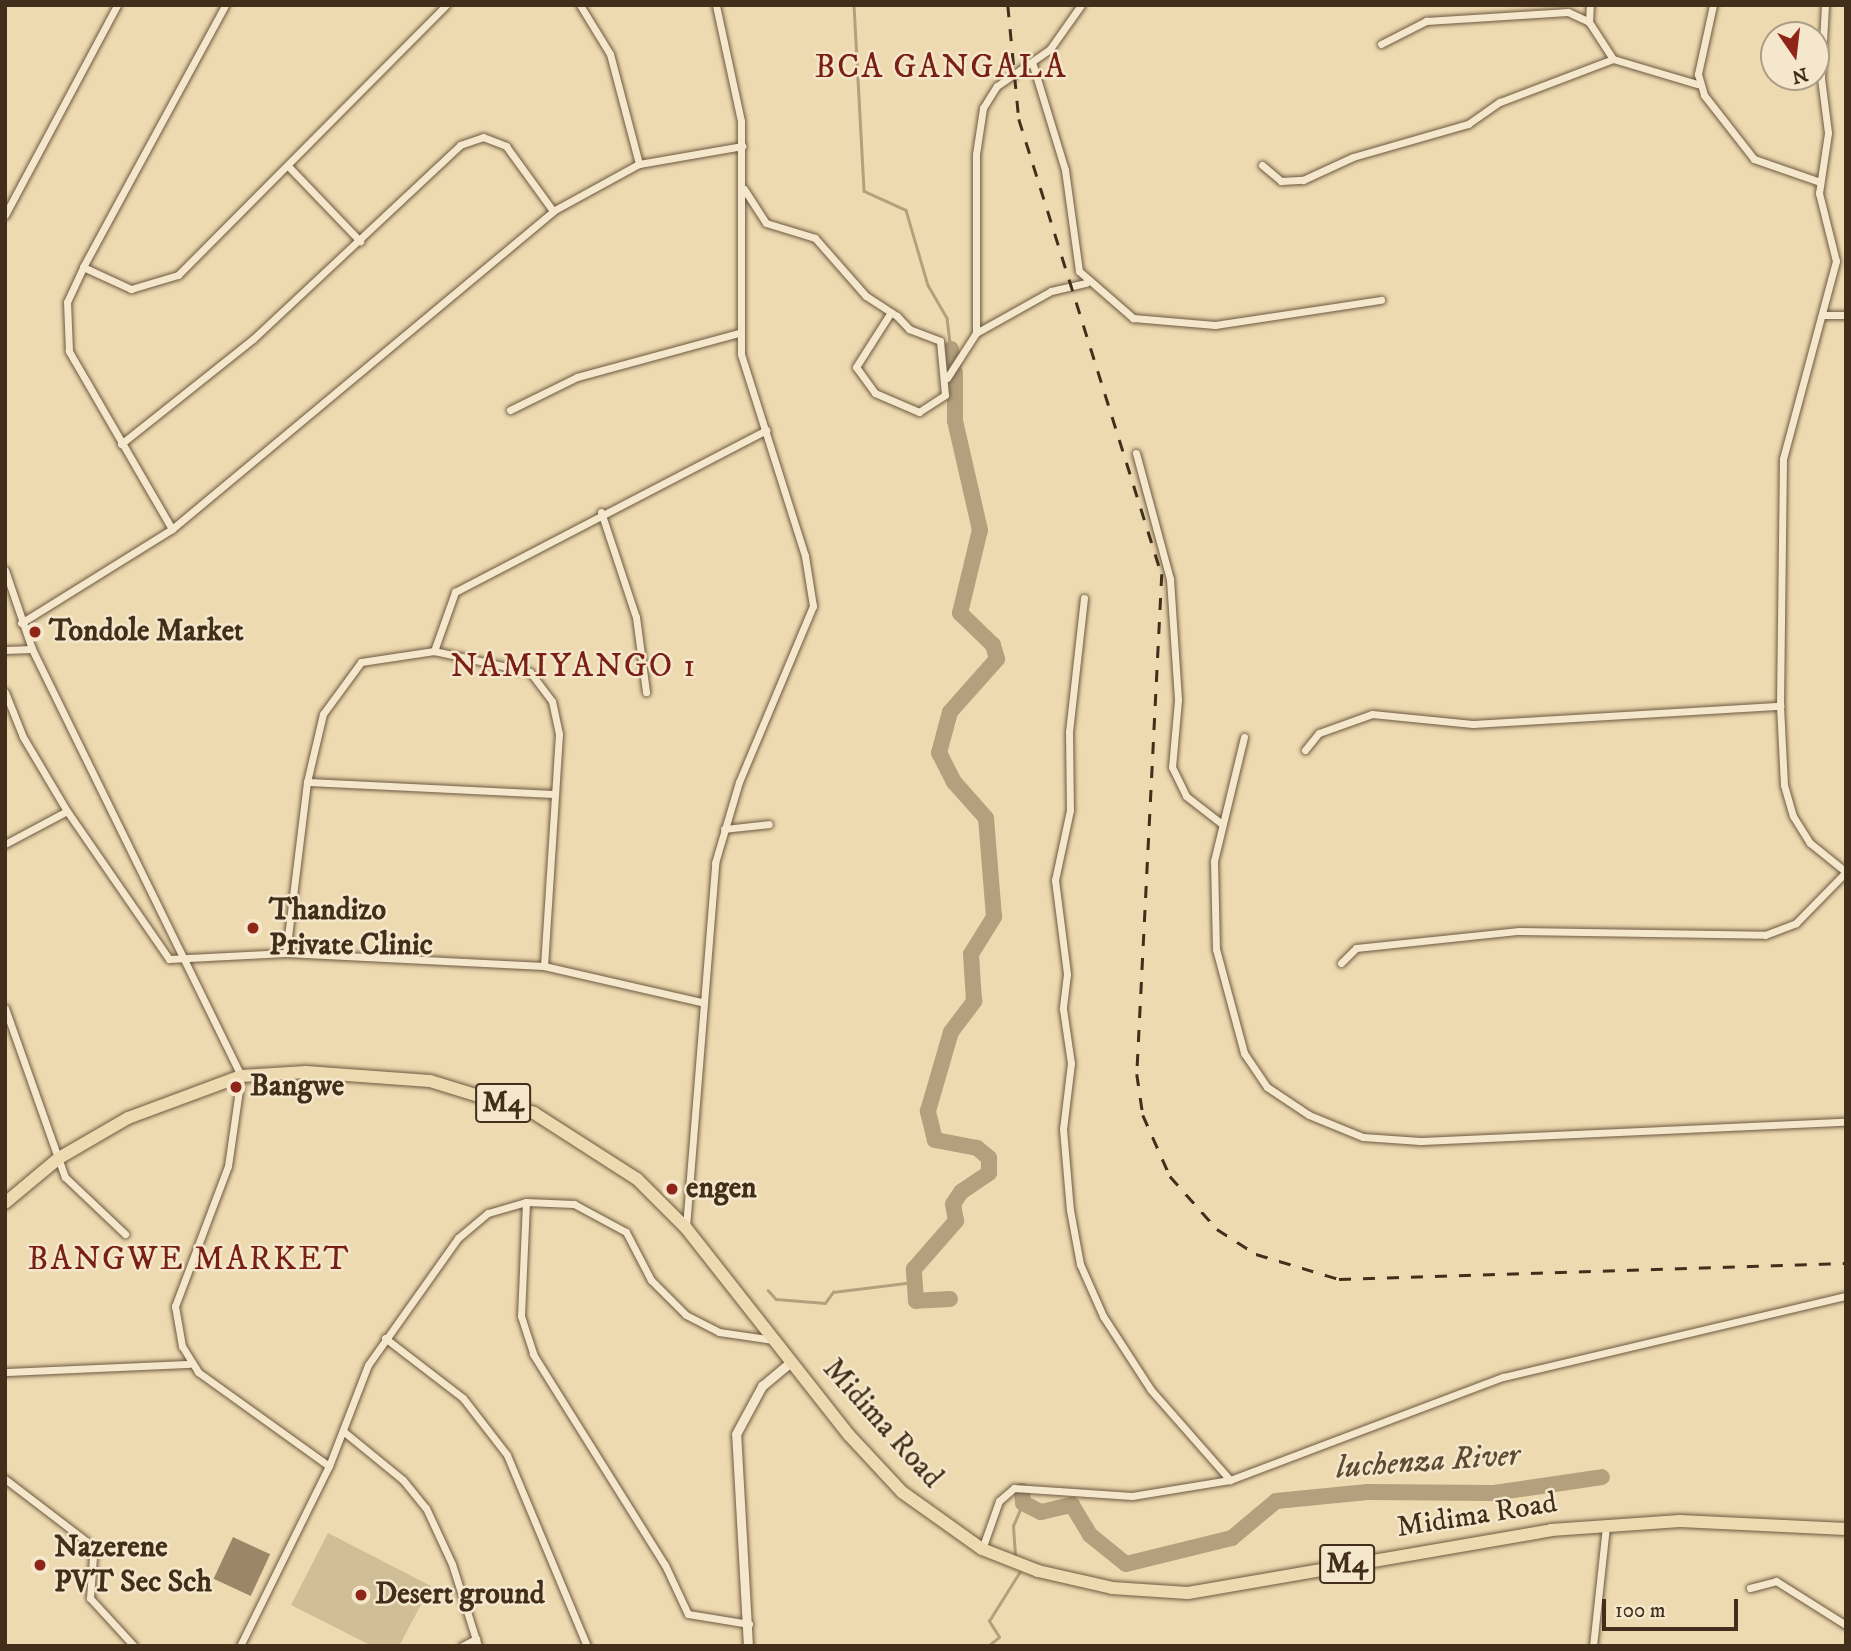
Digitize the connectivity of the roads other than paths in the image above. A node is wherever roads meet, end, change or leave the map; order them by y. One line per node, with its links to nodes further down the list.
1 (117, 5): 22 (street)
2 (225, 5): 24 (street)
3 (446, 5): 18 (street)
4 (580, 5): 16 (street)
5 (716, 5): 15 (street)
6 (1081, 5): 13 (street)
7 (1590, 5): 10 (street)
8 (1713, 5): 14 (street)
9 (1825, 5): 19 (street)
10 (1589, 22): 11 (street); 12 (street)
11 (1381, 44)
12 (1613, 59): 14 (street); 17 (street)
13 (1032, 62): 25 (street); 31 (street)
14 (1697, 84): 19 (street)
15 (742, 146): 16 (street); 20 (street)
16 (639, 164): 21 (street)
17 (1262, 165)
18 (289, 167): 23 (street); 24 (street)
19 (1819, 182): 28 (street)
20 (743, 186): 27 (street); 30 (street)
21 (553, 211): 23 (street); 38 (street)
22 (5, 215)
23 (360, 241): 35 (street)
24 (83, 267): 35 (street)
25 (1086, 282): 26 (street); 31 (street)
26 (1381, 300)
27 (891, 312): 32 (street); 32 (street)
28 (1824, 315): 29 (street); 47 (street)
29 (1846, 315)
30 (739, 332): 33 (street); 34 (street)
31 (976, 333): 32 (street)
32 (947, 378)
33 (510, 410)
34 (766, 430): 37 (street); 55 (street)
35 (121, 444): 38 (street)
36 (1136, 453): 54 (street)
37 (601, 512): 44 (street); 46 (street)
38 (172, 528): 41 (street)
39 (5, 570): 41 (street)
40 (1084, 598): 80 (street)
41 (21, 623): 42 (street)
42 (32, 649): 43 (street); 59 (street)
43 (5, 650)
44 (434, 651): 50 (street); 51 (street)
45 (5, 692): 52 (street)
46 (646, 692)
47 (1780, 706): 49 (street); 57 (street)
48 (1244, 737): 54 (street)
49 (1305, 750)
50 (307, 782): 51 (street); 58 (street)
51 (555, 794): 61 (street)
52 (67, 811): 56 (street); 59 (street)
53 (769, 824): 55 (street)
54 (1222, 824): 65 (street)
55 (724, 828): 62 (street)
56 (5, 844)
57 (1846, 872): 60 (street)
58 (286, 953): 59 (street); 61 (street)
59 (185, 957): 64 (street)
60 (1341, 963)
61 (544, 966): 62 (street)
62 (701, 1002): 69 (street)
63 (5, 1008): 66 (street)
64 (241, 1076): 66 (main road, Midima Road / M4); 69 (main road, Midima Road / M4); 75 (street)
65 (1846, 1122)
66 (59, 1158): 68 (main road, Midima Road / M4); 70 (street)
67 (526, 1202): 72 (street); 73 (street); 85 (street)
68 (5, 1203)
69 (686, 1227): 73 (main road, Midima Road / M4)
70 (125, 1234)
71 (1846, 1296): 80 (street)
72 (385, 1338): 77 (street); 91 (street)
73 (776, 1340): 74 (main road, Midima Road / M4)
74 (792, 1361): 83 (main road, Midima Road / M4); 85 (street)
75 (189, 1364): 76 (street); 78 (street)
76 (5, 1372)
77 (343, 1431): 78 (street); 87 (street)
78 (329, 1466): 89 (street)
79 (5, 1479): 88 (street)
80 (1230, 1480): 83 (street)
81 (1606, 1525): 82 (main road, Midima Road / M4); 83 (main road, Midima Road / M4); 93 (street)
82 (1846, 1529)
83 (982, 1549)
84 (1750, 1588): 86 (street)
85 (749, 1624): 92 (street)
86 (1846, 1625)
87 (477, 1642): 90 (street)
88 (134, 1646)
89 (240, 1646)
90 (462, 1646)
91 (587, 1646)
92 (748, 1646)
93 (1593, 1646)

